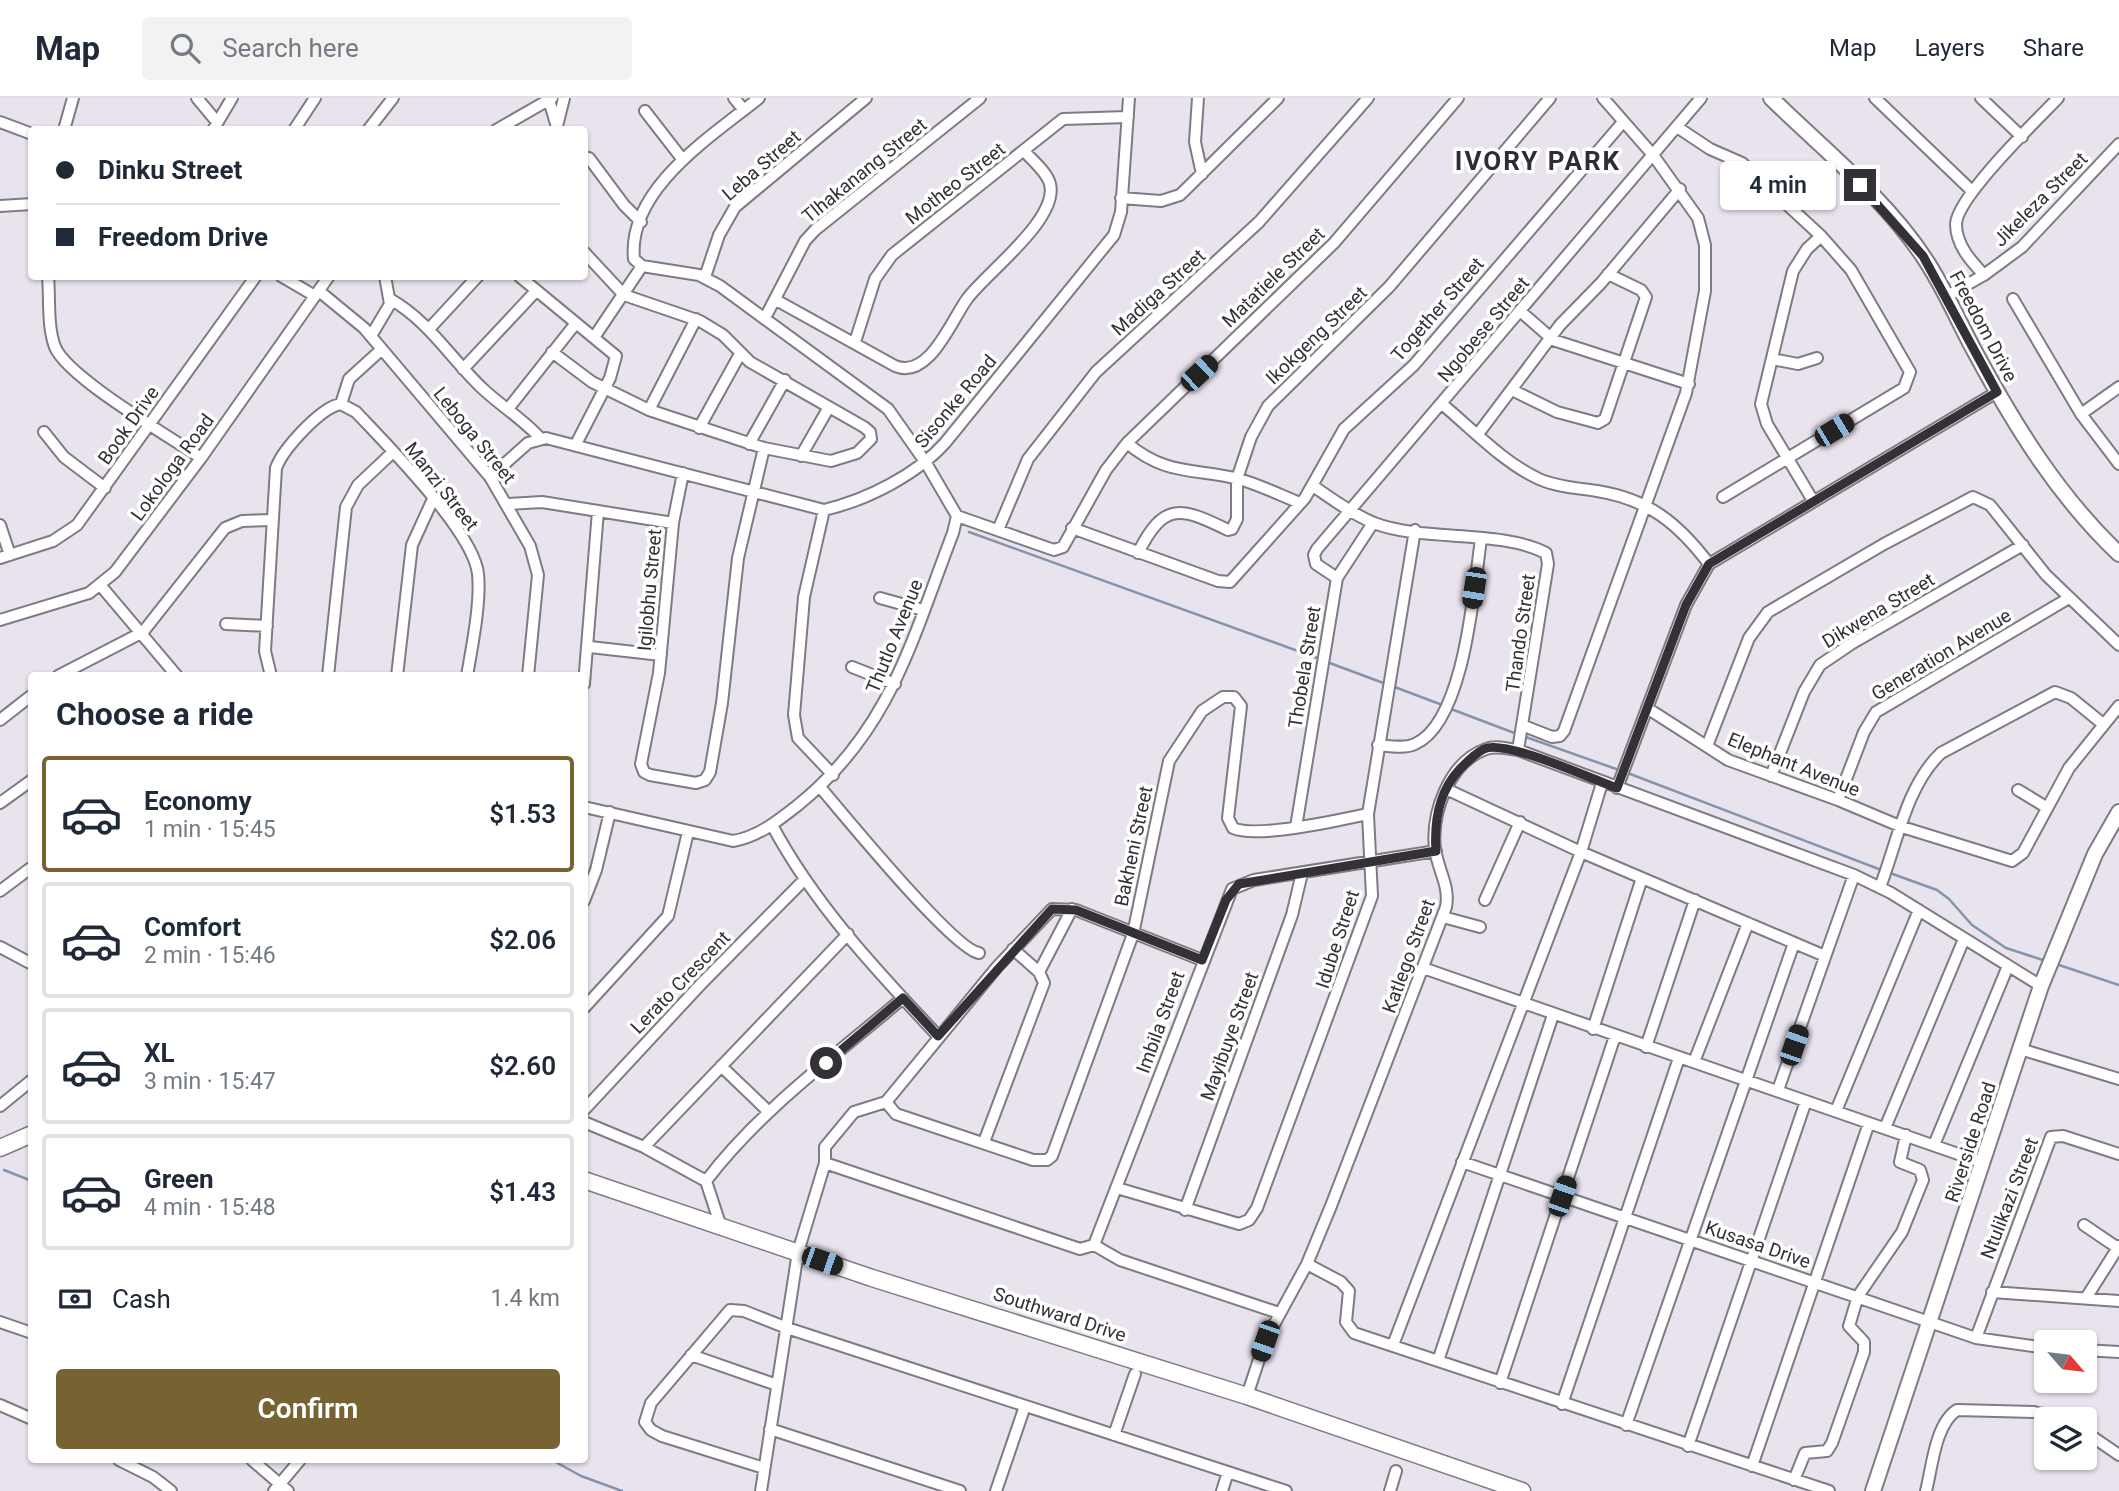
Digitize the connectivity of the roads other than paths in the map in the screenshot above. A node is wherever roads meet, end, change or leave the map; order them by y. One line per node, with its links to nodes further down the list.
1 (73, 98): 29 (street)
2 (197, 98): 30 (street)
3 (232, 98): 30 (street)
4 (315, 98): 31 (street)
5 (393, 98): 32 (street)
6 (564, 98): 34 (street)
7 (734, 98): 24 (street)
8 (759, 98): 24 (street)
9 (866, 98): 56 (street, Leba Street)
10 (1129, 98): 26 (street, Sisonke Road)
11 (1198, 98): 44 (street)
12 (1278, 98): 44 (street)
13 (1368, 98): 135 (street, Madiga Street)
14 (1458, 98): 104 (street, Matatiele Street)
15 (1550, 98): 116 (street, Ikokgeng Street)
16 (1603, 98): 28 (street)
17 (1701, 98): 36 (street, Ngobese Street)
18 (1875, 98): 46 (street)
19 (1980, 98): 38 (street)
20 (2058, 98): 38 (street)
21 (550, 99): 33 (street); 35 (street)
22 (974, 100): 70 (street, Tlhakanang Street)
23 (1779, 101): 67 (street, Freedom Drive)
24 (744, 110): 43 (street)
25 (645, 111): 43 (street)
26 (1128, 117): 40 (street, Motheo Street); 47 (street, Sisonke Road)
27 (0, 122): 37 (street)
28 (1623, 122): 41 (street); 117 (street, Together Street)
29 (65, 126)
30 (215, 126)
31 (297, 126)
32 (371, 126)
33 (503, 126)
34 (557, 126)
35 (557, 126)
36 (1677, 127): 41 (street, Ngobese Street); 51 (street)
37 (28, 132)
38 (2022, 137): 46 (street)
39 (2119, 144): 55 (street, Jikeleza Street)
40 (1024, 150): 79 (street, Motheo Street); 79 (street)
41 (1653, 155): 45 (street); 71 (street, Ngobese Street)
42 (589, 158): 50 (street)
43 (683, 160): 50 (street)
44 (1202, 174): 47 (street)
45 (1679, 189): 54 (street); 88 (street)
46 (1972, 191): 55 (street)
47 (1121, 198): 112 (street, Sisonke Road)
48 (28, 204): 49 (street)
49 (0, 206)
50 (641, 222): 53 (street)
51 (1821, 236): 84 (street); 110 (street)
52 (588, 256): 66 (street)
53 (642, 266): 56 (street); 66 (street)
54 (1608, 274): 78 (street); 85 (street)
55 (1984, 275): 67 (street, Jikeleza Street)
56 (705, 277): 72 (street)
57 (48, 280): 99 (street)
58 (253, 280): 99 (street, Book Drive)
59 (289, 280): 65 (street, Leboga Street)
60 (326, 280): 65 (street, Lokologa Road)
61 (386, 280): 68 (street)
62 (474, 280): 75 (street)
63 (524, 280): 64 (street)
64 (536, 291): 74 (street); 86 (street)
65 (317, 293): 76 (street, Leboga Street); 111 (street, Lokologa Road)
66 (624, 295): 73 (street); 77 (street)
67 (1947, 296): 92 (street, Freedom Drive)
68 (390, 299): 75 (street); 76 (street)
69 (2013, 299): 98 (street)
70 (776, 300): 72 (street, Tlhakanang Street); 79 (street)
71 (1520, 311): 78 (street); 94 (street, Ngobese Street)
72 (765, 318): 112 (street)
73 (696, 319): 82 (street); 97 (street)
74 (576, 323): 77 (street); 81 (street)
75 (429, 329): 86 (street)
76 (371, 336): 80 (street, Leboga Street)
77 (595, 336): 90 (street)
78 (1551, 339): 85 (street); 91 (street)
79 (855, 342)
80 (382, 349): 93 (street); 115 (street, Leboga Street)
81 (552, 352): 90 (street); 96 (street)
82 (740, 354): 87 (street); 100 (street)
83 (1817, 358): 84 (street)
84 (1772, 359): 110 (street)
85 (1625, 364): 88 (street); 91 (street)
86 (463, 369): 96 (street)
87 (785, 380): 95 (street); 106 (street)
88 (1689, 384): 125 (street)
89 (2119, 387): 98 (street)
90 (604, 388): 97 (street); 105 (street)
91 (1512, 390): 102 (street)
92 (1997, 392): 122 (street); 140 (street, Freedom Drive)
93 (341, 404): 108 (street, Manzi Street); 130 (street)
94 (1442, 404): 102 (street); 128 (street, Ngobese Street)
95 (829, 407): 109 (street); 109 (street)
96 (508, 409): 103 (street)
97 (649, 410): 100 (street)
98 (2081, 414): 113 (street)
99 (150, 423): 111 (street); 118 (street, Book Drive)
100 (699, 428): 106 (street)
101 (44, 432): 118 (street)
102 (1478, 434): 125 (street)
103 (540, 438): 105 (street); 115 (street)
104 (1127, 443): 116 (street); 134 (street, Matatiele Street)
105 (576, 444): 114 (street)
106 (749, 444): 107 (street)
107 (764, 448): 109 (street); 119 (street)
108 (393, 452): 121 (street, Manzi Street); 159 (street)
109 (801, 456)
110 (1787, 457): 120 (street); 122 (street)
111 (201, 458): 144 (street, Lokologa Road)
112 (926, 463): 126 (street, Sisonke Road); 129 (street)
113 (2119, 464)
114 (683, 473): 119 (street); 131 (street, Igilobhu Street)
115 (490, 477): 124 (street, Leboga Street)
116 (1237, 479): 123 (street); 139 (street, Ikokgeng Street)
117 (1313, 486): 123 (street, Together Street); 128 (street)
118 (105, 488): 141 (street, Book Drive)
119 (754, 494): 126 (street); 154 (street, Igilobhu Street)
120 (1723, 497)
121 (433, 499): 160 (street); 161 (street, Manzi Street)
122 (1812, 499): 142 (street)
123 (1300, 503): 139 (street, Together Street)
124 (507, 504): 127 (street); 162 (street, Leboga Street)
125 (1645, 504): 142 (street); 170 (street)
126 (824, 510): 174 (street)
127 (598, 511): 131 (street); 153 (street)
128 (1351, 512): 132 (street, Thando Street); 143 (street, Ngobese Street)
129 (957, 516): 135 (street); 147 (street, Thutlo Avenue)
130 (273, 520): 150 (street); 151 (street)
131 (673, 523): 154 (street, Igilobhu Street)
132 (1373, 523): 136 (street, Thando Street); 143 (street, Thobela Street)
133 (0, 525): 141 (street)
134 (1072, 528): 135 (street, Matatiele Street); 139 (street)
135 (998, 530)
136 (1415, 530): 137 (street, Thando Street); 171 (street, Idube Street)
137 (1481, 540): 170 (street, Thando Street); 171 (street)
138 (2024, 545): 146 (street, Elephant Avenue); 172 (street, Elephant Avenue); 175 (street, Dikwena Street)
139 (1138, 553)
140 (2119, 554)
141 (5, 557)
142 (1709, 564): 167 (street)
143 (1337, 578): 191 (street, Thobela Street)
144 (101, 586): 148 (street, Lokologa Road); 151 (street)
145 (880, 598): 147 (street)
146 (2069, 598): 152 (street, Elephant Avenue); 182 (street, Generation Avenue)
147 (923, 610): 164 (street, Thutlo Avenue)
148 (0, 620)
149 (226, 624): 150 (street)
150 (267, 626): 158 (street)
151 (143, 632): 156 (street); 157 (street)
152 (2119, 645)
153 (590, 647): 154 (street); 163 (street)
154 (661, 655)
155 (852, 667): 164 (street)
156 (66, 672)
157 (174, 672)
158 (270, 672)
159 (328, 672)
160 (397, 672)
161 (467, 672)
162 (528, 672)
163 (586, 672)
164 (895, 684): 174 (street, Thutlo Avenue)
165 (28, 698): 168 (street)
166 (2119, 706): 169 (street, Elephant Avenue)
167 (1647, 708): 172 (street); 179 (street)
168 (0, 720)
169 (2103, 724): 184 (street, Elephant Avenue); 192 (street)
170 (1524, 726): 173 (street, Thando Street)
171 (1378, 745): 188 (street, Idube Street)
172 (1707, 746): 175 (street, Elephant Avenue)
173 (1518, 750): 177 (street, Katlego Street); 180 (street, Katlego Street)
174 (833, 775): 178 (street, Thutlo Avenue)
175 (1772, 776): 182 (street, Elephant Avenue)
176 (28, 783): 183 (street)
177 (1602, 783): 179 (street, Katlego Street); 195 (street)
178 (820, 787): 190 (street, Thutlo Avenue); 218 (street)
179 (1617, 788): 199 (street, Katlego Street)
180 (1446, 789): 189 (street); 194 (street, Katlego Street)
181 (2018, 790): 184 (street)
182 (1838, 800): 192 (street, Elephant Avenue)
183 (0, 803)
184 (2046, 807): 192 (street, Elephant Avenue)
185 (588, 808): 186 (street, Thutlo Avenue)
186 (610, 812): 193 (street, Thutlo Avenue); 204 (street)
187 (2119, 813): 225 (street, Riverside Road)
188 (1368, 814): 191 (street, Bakheni Street); 196 (street, Idube Street)
189 (1520, 822): 195 (street); 205 (street)
190 (772, 825): 193 (street, Thutlo Avenue); 201 (street)
191 (1296, 827): 213 (street, Bakheni Street)
192 (1902, 827): 202 (street)
193 (688, 832): 228 (street)
194 (1436, 851): 196 (street, Imbila Street); 209 (street, Katlego Street)
195 (1581, 852): 200 (street); 227 (street)
196 (1370, 861): 198 (street, Imbila Street); 268 (street, Idube Street)
197 (28, 870): 203 (street)
198 (1302, 873): 221 (street, Imbila Street); 268 (street, Mayibuye Street)
199 (1854, 875): 202 (street, Katlego Street); 219 (street)
200 (1642, 878): 206 (street); 230 (street)
201 (804, 880): 212 (street); 245 (street, Lerato Crescent)
202 (1880, 887): 208 (street, Katlego Street)
203 (0, 891)
204 (588, 891)
205 (1485, 900)
206 (1695, 900): 210 (street); 233 (street)
207 (1072, 909): 213 (street); 217 (street); 224 (street)
208 (1919, 910): 214 (street, Katlego Street); 246 (street)
209 (1443, 917): 211 (street); 223 (street, Katlego Street)
210 (1748, 923): 215 (street); 236 (street)
211 (1480, 927)
212 (848, 934): 226 (street); 237 (street)
213 (1133, 934): 221 (street); 255 (street, Bakheni Street)
214 (1964, 939): 222 (street, Katlego Street); 250 (street)
215 (1794, 943): 219 (street); 238 (street)
216 (0, 947): 220 (street)
217 (1013, 949): 224 (street); 231 (street)
218 (979, 953)
219 (1825, 956): 241 (street)
220 (28, 960)
221 (1202, 960): 266 (street, Imbila Street)
222 (2008, 966): 225 (street, Katlego Street); 256 (street)
223 (1423, 968): 227 (street); 277 (street, Katlego Street)
224 (1039, 972): 255 (street)
225 (2041, 986): 234 (street, Riverside Road)
226 (903, 998): 231 (street); 247 (street)
227 (1522, 1004): 229 (street); 260 (street)
228 (588, 1005)
229 (1553, 1015): 230 (street); 263 (street)
230 (1593, 1029): 232 (street)
231 (938, 1036): 243 (street)
232 (1615, 1036): 233 (street); 267 (street)
233 (1646, 1047): 235 (street)
234 (2020, 1049): 239 (street); 262 (street, Riverside Road)
235 (1679, 1058): 236 (street); 269 (street)
236 (1694, 1062): 238 (street)
237 (721, 1066): 247 (street); 257 (street)
238 (1745, 1078): 241 (street); 272 (street)
239 (2119, 1079)
240 (28, 1083): 244 (street)
241 (1778, 1090): 242 (street)
242 (1806, 1101): 246 (street); 276 (street)
243 (886, 1102): 255 (street, Bakheni Street); 261 (street)
244 (0, 1106)
245 (588, 1106)
246 (1836, 1111): 248 (street)
247 (769, 1112): 265 (street)
248 (1869, 1123): 250 (street); 278 (street)
249 (588, 1124): 257 (street)
250 (1885, 1128): 253 (street)
251 (28, 1135): 254 (main road)
252 (28, 1136): 258 (main road)
253 (1906, 1136): 256 (street); 280 (street)
254 (0, 1138)
255 (984, 1142)
256 (1934, 1145): 262 (street)
257 (644, 1147): 265 (street)
258 (0, 1148)
259 (2119, 1153): 279 (street, Ntulikazi Street)
260 (1462, 1162): 263 (street, Kusasa Drive); 289 (street)
261 (825, 1163): 273 (street); 275 (street)
262 (1984, 1163): 285 (street, Riverside Road)
263 (1500, 1175): 267 (street, Kusasa Drive); 294 (street)
264 (588, 1181): 271 (main road, Southward Drive)
265 (706, 1181): 271 (street)
266 (1117, 1188): 268 (street); 273 (street, Imbila Street)
267 (1562, 1196): 269 (street, Kusasa Drive); 296 (street)
268 (1185, 1210)
269 (1624, 1217): 272 (street, Kusasa Drive); 299 (street)
270 (2084, 1225): 274 (street)
271 (721, 1227): 275 (main road, Southward Drive)
272 (1689, 1240): 276 (street, Kusasa Drive); 304 (street)
273 (1094, 1245): 283 (street)
274 (2119, 1247): 281 (street)
275 (798, 1252): 286 (street); 298 (main road, Southward Drive)
276 (1752, 1261): 278 (street, Kusasa Drive); 308 (street)
277 (1307, 1264): 283 (street, Katlego Street); 289 (street)
278 (1816, 1282): 280 (street, Kusasa Drive); 313 (street)
279 (1992, 1292): 281 (street); 288 (street, Ntulikazi Street)
280 (1858, 1297): 285 (street, Kusasa Drive); 317 (street)
281 (2086, 1298): 282 (street)
282 (2119, 1301)
283 (1279, 1313): 298 (street, Katlego Street)
284 (0, 1322): 287 (street)
285 (1930, 1322): 288 (street, Kusasa Drive); 328 (street, Riverside Road)
286 (787, 1328): 293 (street); 297 (street); 301 (street)
287 (28, 1332)
288 (1976, 1338): 290 (street, Kusasa Drive)
289 (1394, 1345): 294 (street)
290 (2034, 1346)
291 (2097, 1351): 292 (street)
292 (2119, 1352)
293 (691, 1355): 297 (street); 314 (street)
294 (1437, 1361): 296 (street)
295 (1135, 1374): 306 (street)
296 (1500, 1383): 299 (street)
297 (777, 1385): 305 (street)
298 (1247, 1396): 326 (main road, Southward Drive)
299 (1562, 1404): 304 (street)
300 (0, 1405): 303 (street)
301 (1025, 1406): 306 (street); 322 (street)
302 (2034, 1412): 329 (street)
303 (28, 1417)
304 (1626, 1425): 308 (street)
305 (770, 1429): 314 (street); 321 (street)
306 (1114, 1435): 316 (street)
307 (2097, 1440): 309 (street)
308 (1688, 1446): 313 (street)
309 (2119, 1455)
310 (125, 1463): 319 (street)
311 (255, 1463): 318 (street)
312 (298, 1463): 318 (street)
313 (1752, 1466): 317 (street)
314 (764, 1468): 320 (street)
315 (1396, 1471): 325 (street)
316 (1228, 1472): 323 (street); 324 (street)
317 (1794, 1480): 327 (street)
318 (281, 1489)
319 (171, 1491)
320 (761, 1491)
321 (960, 1491)
322 (996, 1491)
323 (1222, 1491)
324 (1286, 1491)
325 (1390, 1491)
326 (1522, 1491)
327 (1829, 1491)
328 (1873, 1491)
329 (1926, 1491)

